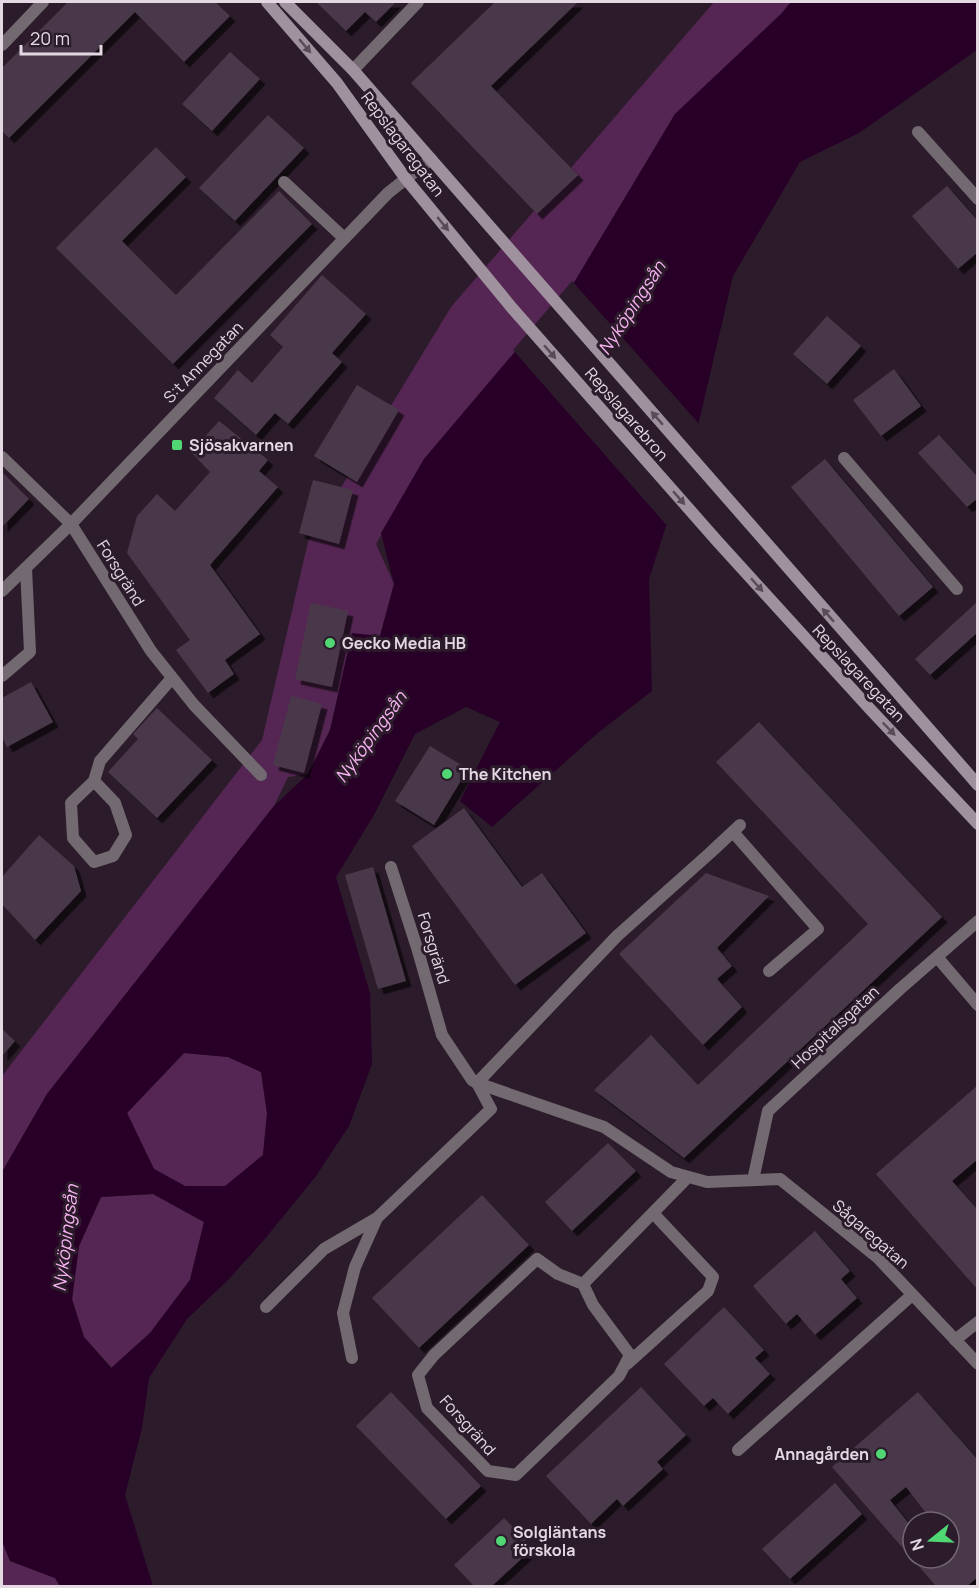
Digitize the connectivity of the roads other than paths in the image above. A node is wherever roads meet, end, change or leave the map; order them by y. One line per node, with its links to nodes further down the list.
1 (43, 2): 5 (street)
2 (267, 2): 9 (main road, Repslagaregatan, one-way to 9)
3 (285, 2): 6 (main road, Repslagaregatan)
4 (418, 2): 6 (street)
5 (2, 45)
6 (353, 70): 8 (main road, Repslagaregatan)
7 (918, 132): 11 (street)
8 (431, 159): 9 (street, S:t Annegatan); 13 (main road, Repslagaregatan)
9 (406, 179): 12 (street, S:t Annegatan); 14 (main road, Repslagaregatan, one-way to 14)
10 (284, 182): 12 (street)
11 (978, 199)
12 (344, 238): 18 (street, S:t Annegatan)
13 (538, 281): 17 (main road, Repslagarebron, one-way to 13)
14 (512, 308): 19 (main road, Repslagarebron, one-way to 19)
15 (2, 457): 18 (street, Forsgränd)
16 (844, 459): 21 (street)
17 (737, 510): 27 (main road, Repslagaregatan, one-way to 17)
18 (71, 524): 20 (street, S:t Annegatan); 24 (street, Forsgränd)
19 (718, 542): 28 (main road, Repslagaregatan, one-way to 28)
20 (26, 568): 22 (street, S:t Annegatan); 23 (street)
21 (957, 589)
22 (2, 591)
23 (2, 676)
24 (172, 678): 25 (street, Forsgränd); 26 (street)
25 (261, 775)
26 (94, 781): 26 (street)
27 (978, 785)
28 (978, 824)
29 (391, 867): 34 (street, Forsgränd)
30 (978, 921): 31 (street, Hospitalsgatan)
31 (937, 957): 33 (street); 36 (street, Hospitalsgatan)
32 (769, 971): 34 (street)
33 (978, 1005)
34 (477, 1083): 35 (street); 38 (street, Forsgränd)
35 (688, 1177): 36 (street); 37 (street)
36 (753, 1180): 40 (street, Sågaregatan)
37 (653, 1213): 39 (street); 46 (street)
38 (377, 1218): 41 (street); 44 (street)
39 (583, 1284): 46 (street); 46 (street, Forsgränd)
40 (912, 1295): 43 (street, Sågaregatan); 47 (street)
41 (266, 1306)
42 (978, 1322): 43 (street)
43 (955, 1340): 45 (street, Sågaregatan)
44 (352, 1358)
45 (978, 1364)
46 (625, 1365)
47 (738, 1450)

